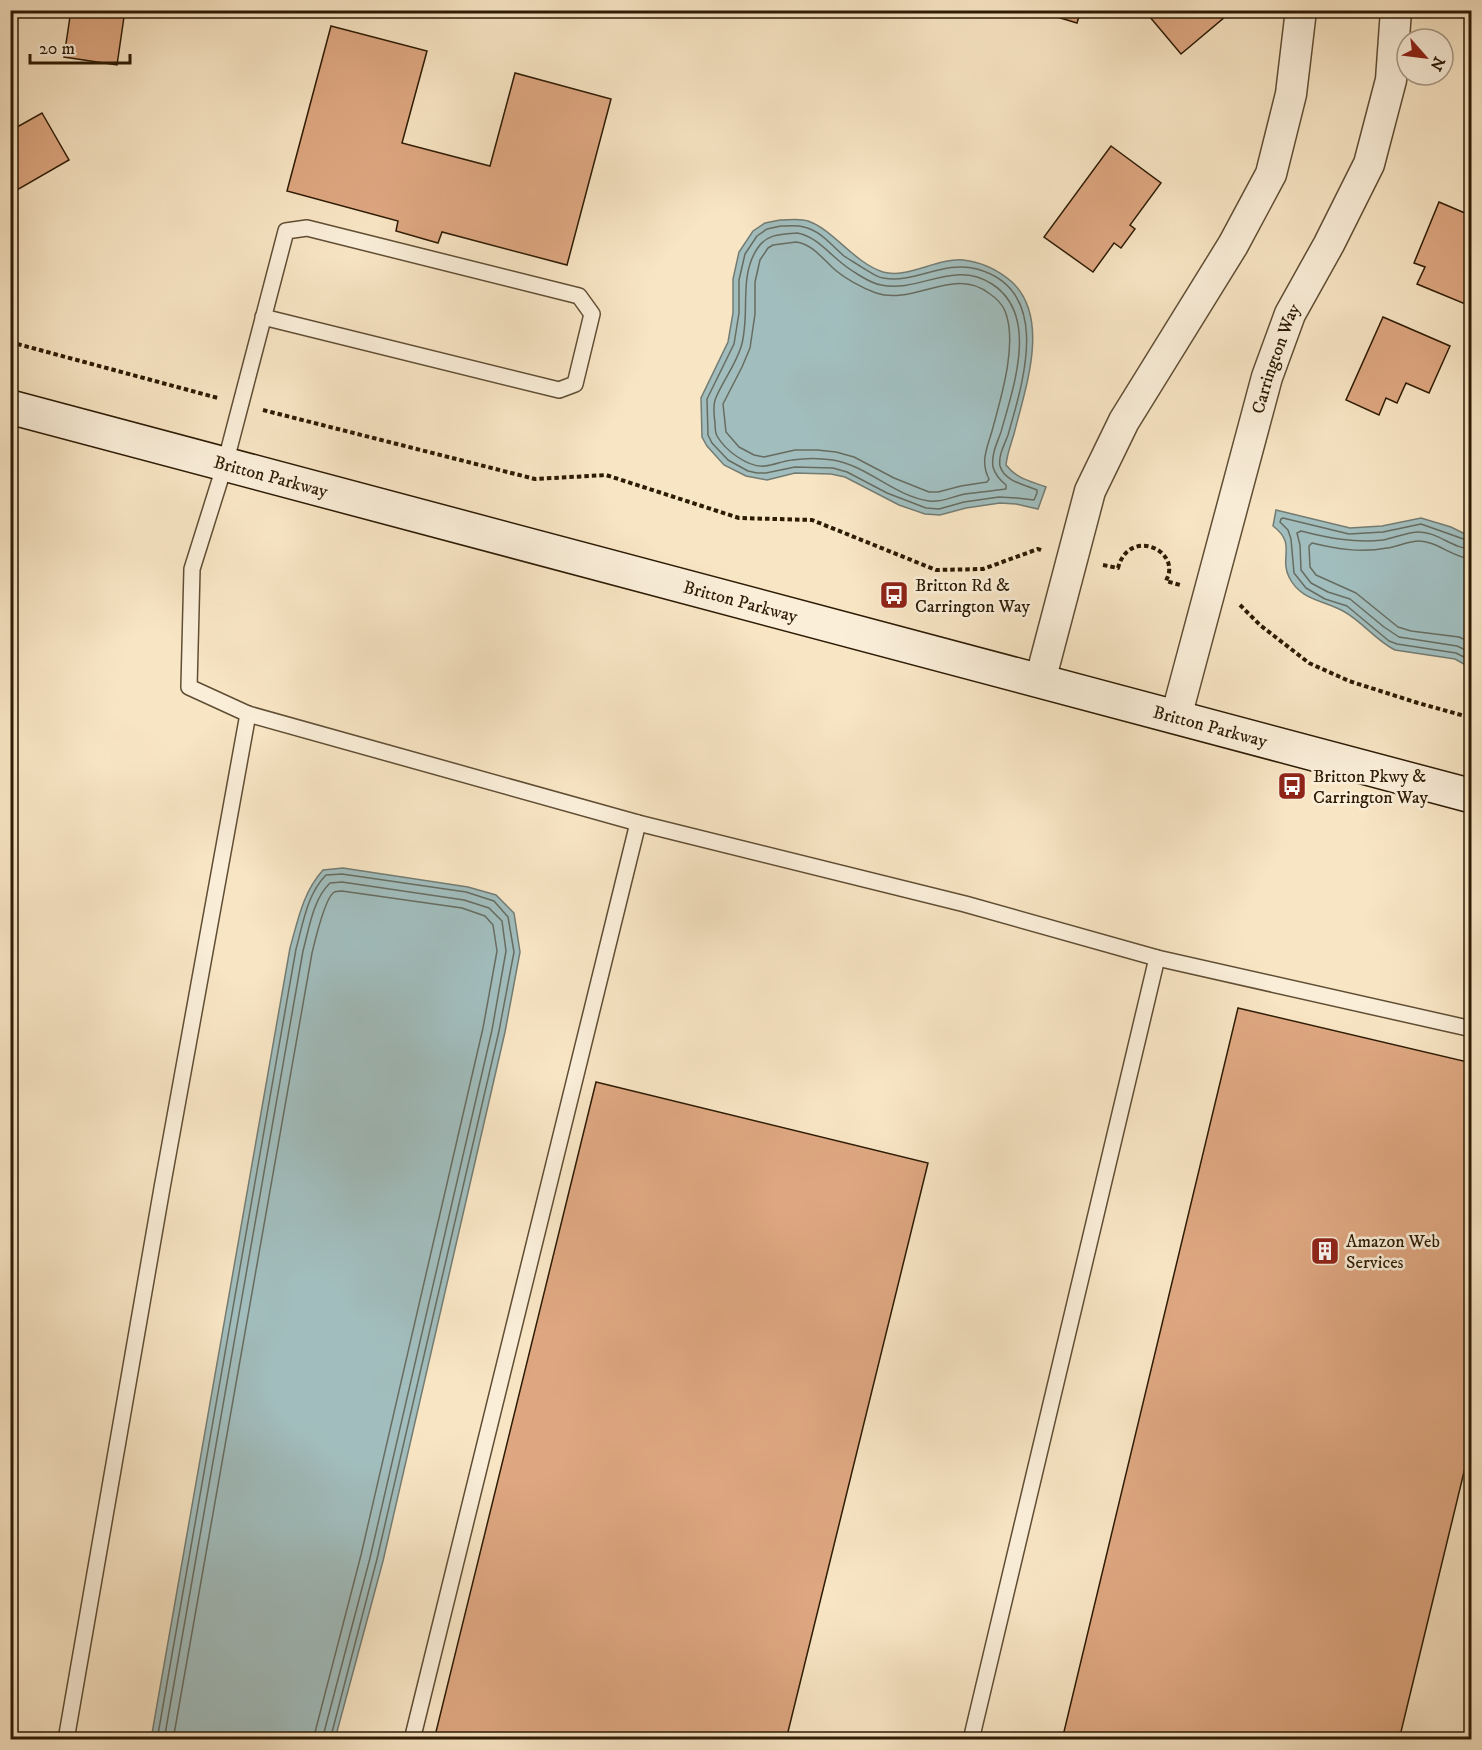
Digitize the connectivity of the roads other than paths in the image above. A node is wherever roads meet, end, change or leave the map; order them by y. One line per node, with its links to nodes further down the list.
1 (1301, 10): 6 (street)
2 (1396, 10): 8 (street, Carrington Way)
3 (263, 317): 3 (lane); 5 (lane)
4 (10, 407): 5 (main road, Britton Parkway)
5 (225, 464): 6 (main road, Britton Parkway); 7 (lane)
6 (1040, 681): 8 (main road, Britton Parkway)
7 (248, 714): 10 (lane); 13 (lane)
8 (1176, 717): 9 (main road, Britton Parkway)
9 (1472, 796)
10 (638, 824): 11 (lane); 14 (lane)
11 (1158, 958): 12 (lane); 15 (lane)
12 (1472, 1029)
13 (66, 1740)
14 (412, 1740)
15 (971, 1740)

